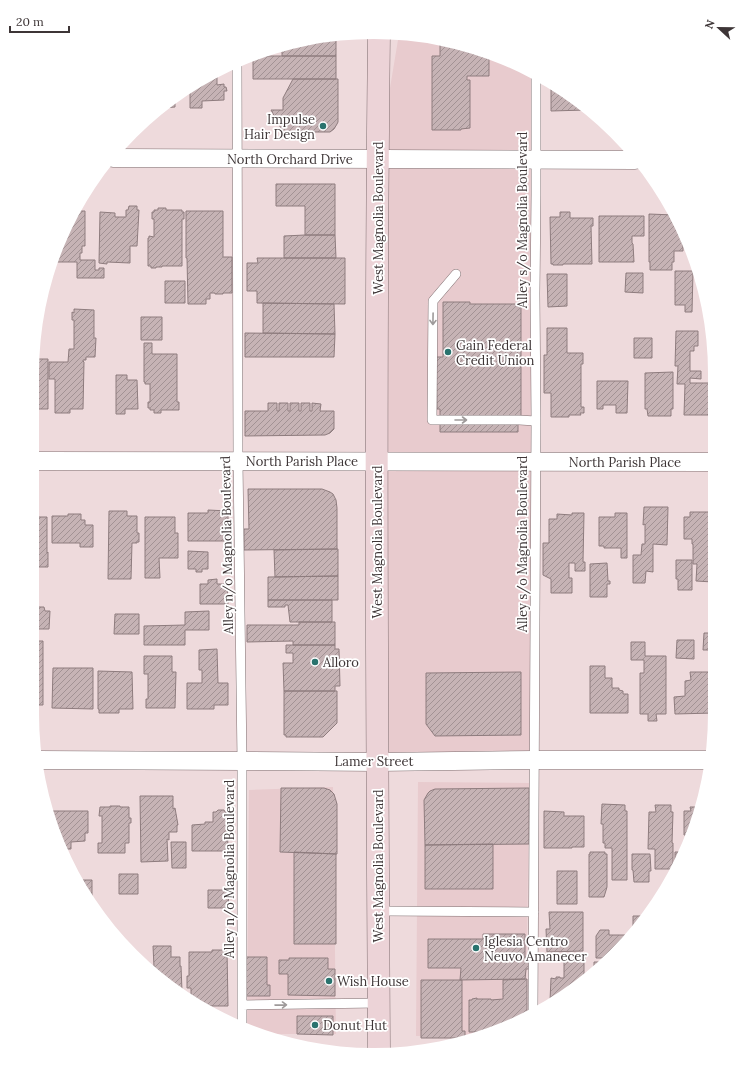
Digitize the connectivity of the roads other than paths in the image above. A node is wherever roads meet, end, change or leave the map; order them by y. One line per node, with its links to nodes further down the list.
1 (379, 39): 6 (main road, West Magnolia Boulevard)
2 (237, 68): 5 (lane, Alley n/o Magnolia Boulevard)
3 (536, 81): 7 (lane, Alley s/o Magnolia Boulevard)
4 (118, 158): 5 (street, North Orchard Drive)
5 (238, 159): 6 (street, North Orchard Drive); 12 (lane, Alley n/o Magnolia Boulevard)
6 (378, 160): 7 (street, North Orchard Drive); 13 (main road, West Magnolia Boulevard)
7 (536, 160): 8 (street, North Orchard Drive); 10 (lane, Alley s/o Magnolia Boulevard)
8 (631, 160)
9 (456, 274): 10 (lane, one-way to 10)
10 (536, 421): 14 (lane, Alley s/o Magnolia Boulevard)
11 (39, 461): 12 (street, North Parish Place)
12 (238, 461): 13 (street, North Parish Place); 19 (lane, Alley n/o Magnolia Boulevard)
13 (377, 462): 14 (street, North Parish Place); 20 (main road, West Magnolia Boulevard)
14 (535, 462): 15 (street, North Parish Place); 17 (lane, Alley s/o Magnolia Boulevard)
15 (708, 462)
16 (42, 760): 19 (street, Lamer Street)
17 (534, 760): 18 (street, Lamer Street); 20 (street, Lamer Street); 22 (lane, Alley s/o Magnolia Boulevard)
18 (705, 760)
19 (242, 761): 20 (street, Lamer Street); 24 (lane, Alley n/o Magnolia Boulevard)
20 (378, 762): 21 (main road, West Magnolia Boulevard)
21 (378, 911): 22 (lane); 23 (main road, West Magnolia Boulevard)
22 (534, 912): 25 (lane, Alley s/o Magnolia Boulevard)
23 (379, 1003): 24 (lane, one-way to 23); 27 (main road, West Magnolia Boulevard)
24 (242, 1006): 26 (lane, Alley n/o Magnolia Boulevard)
25 (534, 1007)
26 (242, 1022)
27 (380, 1048)

